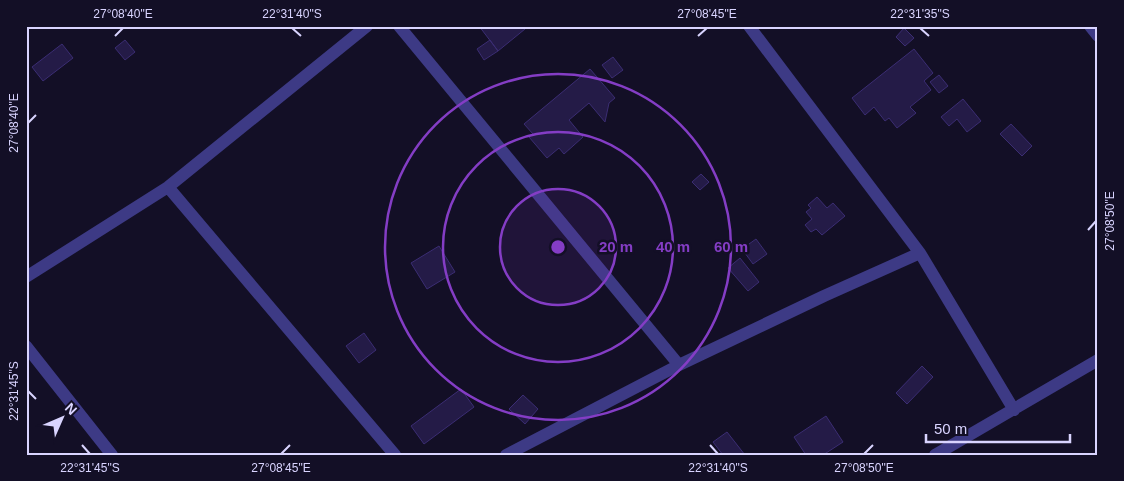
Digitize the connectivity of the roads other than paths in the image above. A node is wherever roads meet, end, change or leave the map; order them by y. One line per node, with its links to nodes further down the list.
1 (366, 26): 6 (street)
2 (399, 26): 11 (street)
3 (749, 26): 7 (street)
4 (1090, 26): 5 (street)
5 (1098, 36)
6 (168, 187): 8 (street); 14 (street)
7 (920, 253): 11 (street); 12 (street)
8 (26, 277)
9 (26, 346): 13 (street)
10 (1098, 360): 12 (street)
11 (679, 365): 15 (street)
12 (1014, 410): 16 (street)
13 (112, 455)
14 (395, 455)
15 (506, 455)
16 (935, 455)

